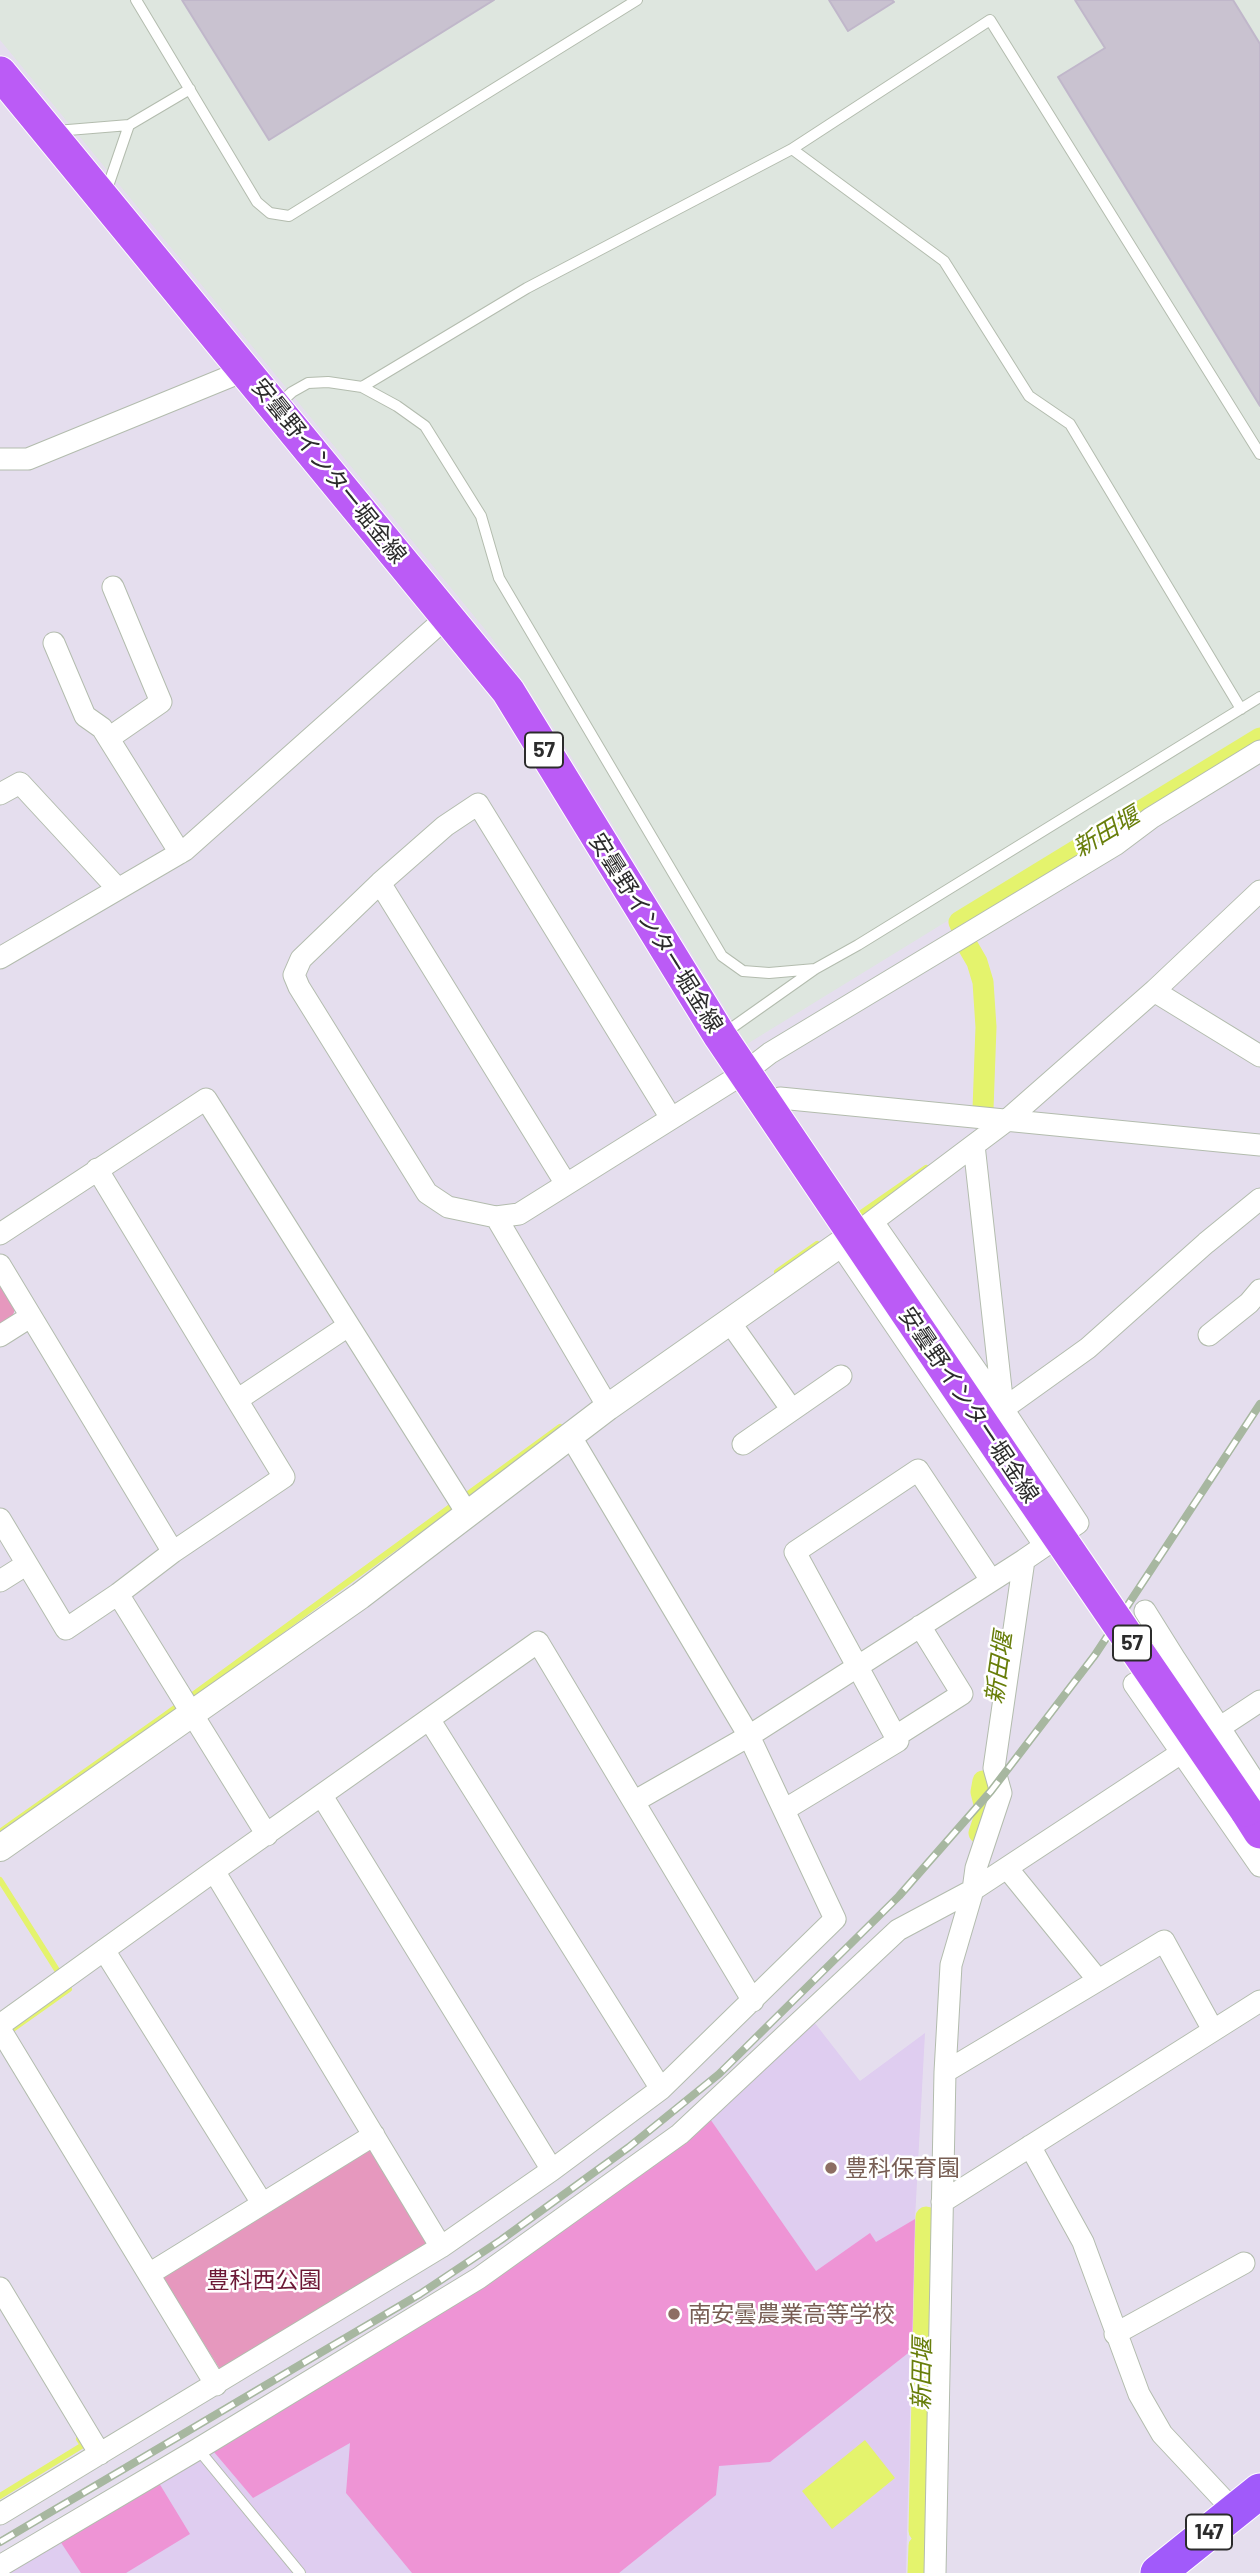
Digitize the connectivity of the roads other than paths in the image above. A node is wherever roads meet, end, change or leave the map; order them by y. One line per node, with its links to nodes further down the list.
1 (136, 0): 4 (lane)
2 (637, 0): 4 (lane)
3 (0, 74): 6 (main road, 安曇野インター堀金線 / 57)
4 (190, 89): 5 (lane)
5 (129, 125): 6 (lane); 8 (lane)
6 (49, 131): 8 (main road, 安曇野インター堀金線 / 57)
7 (792, 149): 10 (lane); 12 (lane); 18 (lane)
8 (104, 198): 9 (main road, 安曇野インター堀金線 / 57)
9 (246, 370): 11 (main road, 安曇野インター堀金線 / 57); 13 (street)
10 (362, 387): 11 (lane); 27 (lane)
11 (276, 407): 15 (main road, 安曇野インター堀金線 / 57)
12 (1260, 454)
13 (0, 459)
14 (113, 587): 19 (street)
15 (448, 616): 22 (street); 29 (main road, 安曇野インター堀金線 / 57)
16 (54, 643): 19 (street)
17 (1260, 697): 18 (lane)
18 (1241, 709): 27 (lane)
19 (109, 738): 22 (street)
20 (1260, 751): 31 (street)
21 (0, 794): 24 (street)
22 (180, 853): 24 (street)
23 (380, 883): 33 (street); 38 (street); 40 (street)
24 (118, 889): 26 (street)
25 (1260, 891): 28 (street)
26 (0, 958)
27 (815, 969): 29 (lane)
28 (1154, 991): 30 (street); 34 (street)
29 (720, 1037): 31 (main road, 安曇野インター堀金線 / 57)
30 (1260, 1056)
31 (744, 1073): 32 (main road, 安曇野インター堀金線 / 57); 33 (street)
32 (765, 1105): 34 (street); 41 (main road, 安曇野インター堀金線 / 57)
33 (671, 1118): 38 (street)
34 (1006, 1121): 35 (street); 36 (street)
35 (974, 1145): 41 (street); 53 (street)
36 (1260, 1145)
37 (97, 1169): 42 (street); 47 (street); 51 (street)
38 (566, 1184): 40 (street)
39 (1260, 1199): 53 (street)
40 (496, 1217): 52 (street)
41 (855, 1233): 46 (street); 53 (street); 59 (street); 80 (main road, 安曇野インター堀金線 / 57, bridge)
42 (0, 1234)
43 (0, 1265): 45 (street)
44 (1260, 1290): 48 (street)
45 (30, 1317): 49 (street); 60 (street)
46 (729, 1321): 52 (street); 54 (street)
47 (348, 1326): 51 (street); 57 (street)
48 (1209, 1335)
49 (0, 1336)
50 (841, 1376): 54 (street)
51 (237, 1400): 60 (street)
52 (608, 1407): 55 (street)
53 (1003, 1409): 59 (street)
54 (792, 1410): 56 (street)
55 (571, 1437): 57 (street); 74 (street)
56 (743, 1444)
57 (467, 1513): 71 (street)
58 (0, 1519): 62 (street)
59 (1045, 1546): 61 (street)
60 (173, 1552): 65 (street)
61 (1024, 1560): 63 (street); 86 (street)
62 (27, 1564): 64 (street); 65 (street)
63 (991, 1580): 67 (street); 69 (street)
64 (0, 1581)
65 (118, 1594): 71 (street)
66 (1145, 1611): 68 (street)
67 (920, 1626): 69 (street); 75 (street)
68 (1175, 1659): 73 (street); 76 (street)
69 (859, 1665): 74 (street); 75 (street)
70 (1260, 1701): 73 (street)
71 (191, 1714): 81 (street); 82 (street)
72 (429, 1719): 77 (street); 78 (street); 94 (street)
73 (1219, 1729): 76 (street); 80 (street)
74 (749, 1736): 78 (street); 79 (street)
75 (896, 1737): 79 (street)
76 (1181, 1754): 83 (street); 84 (street)
77 (322, 1796): 81 (street); 97 (street)
78 (635, 1801): 89 (street)
79 (784, 1810): 89 (street)
80 (1255, 1810)
81 (267, 1835): 85 (street)
82 (0, 1848)
83 (1260, 1866)
84 (1007, 1868): 86 (street); 88 (street)
85 (214, 1871): 87 (street); 95 (street)
86 (973, 1890): 93 (street); 106 (street)
87 (104, 1950): 91 (street); 99 (street)
88 (1098, 1980): 92 (street); 93 (street)
89 (753, 2001): 94 (street)
90 (1260, 2001): 92 (street)
91 (0, 2027): 102 (street)
92 (1213, 2030): 96 (street)
93 (945, 2072): 98 (street)
94 (661, 2089): 97 (street)
95 (374, 2135): 99 (street); 100 (street)
96 (1030, 2146): 98 (street); 104 (street)
97 (552, 2170): 100 (street)
98 (942, 2202): 112 (street)
99 (262, 2203): 102 (street)
100 (441, 2247): 105 (street)
101 (1244, 2263): 104 (street)
102 (149, 2274): 105 (street)
103 (0, 2288): 107 (street)
104 (1115, 2334): 108 (street)
105 (216, 2385): 107 (street)
106 (198, 2449): 110 (street); 111 (lane)
107 (100, 2454): 109 (street)
108 (1247, 2502): 113 (highway, 147)
109 (0, 2514)
110 (0, 2566)
111 (300, 2573)
112 (935, 2573)
113 (1157, 2573)

